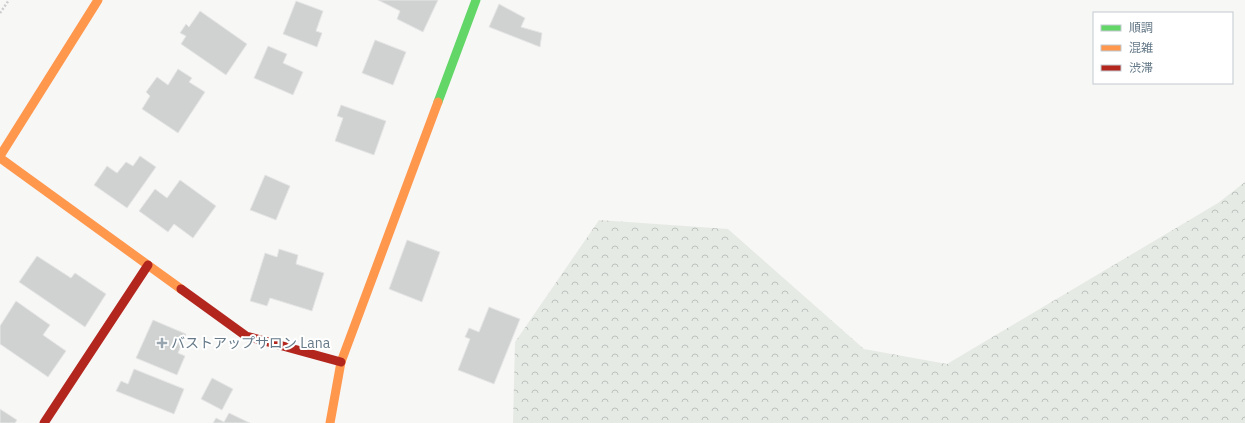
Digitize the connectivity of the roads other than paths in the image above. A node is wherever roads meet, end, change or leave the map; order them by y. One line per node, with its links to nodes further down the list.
1 (98, 0): 3 (street)
2 (476, 0): 5 (street)
3 (0, 157): 4 (street)
4 (148, 265): 5 (street); 6 (street)
5 (341, 362): 7 (street)
6 (44, 423)
7 (330, 423)

